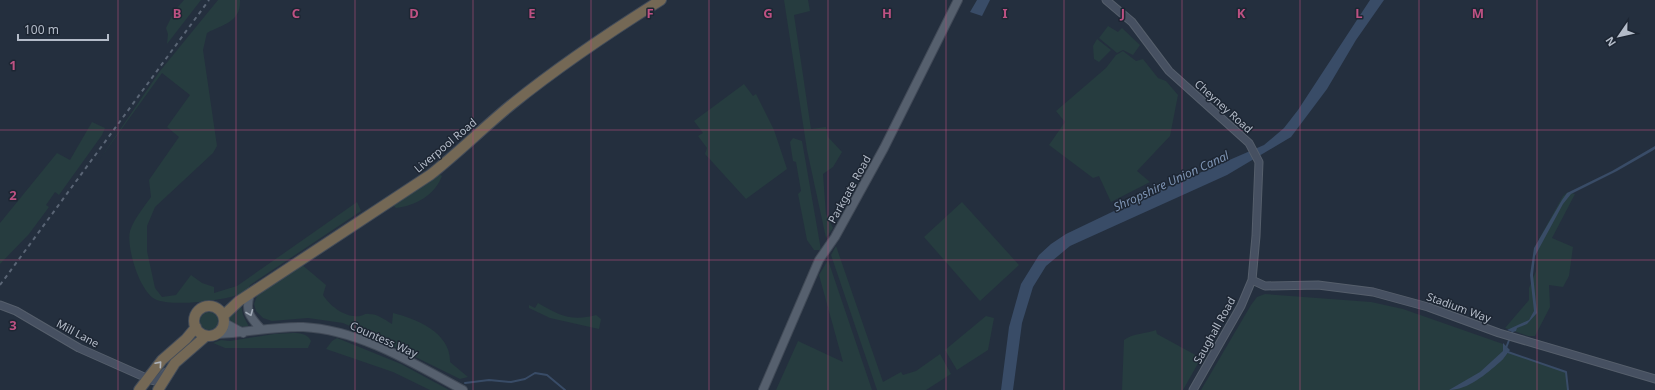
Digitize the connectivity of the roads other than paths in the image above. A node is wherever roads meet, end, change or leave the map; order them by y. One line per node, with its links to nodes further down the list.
1 (661, 0): 5 (highway, Liverpool Road)
2 (958, 0): 21 (main road, Parkgate Road)
3 (1106, 0): 4 (street, Cheyney Road)
4 (1252, 280): 17 (street, Stadium Way); 22 (street, Saughall Road)
5 (250, 294): 6 (highway, Liverpool Road); 11 (main road, one-way to 11)
6 (239, 301): 8 (highway, Liverpool Road); 9 (highway, Liverpool Road)
7 (0, 305): 16 (street, Mill Lane)
8 (216, 307): 9 (highway); 10 (highway)
9 (224, 319): 12 (main road); 13 (highway)
10 (196, 327): 14 (highway); 16 (highway, one-way to 10)
11 (260, 329): 12 (main road, Countess Way); 20 (main road, Countess Way)
12 (244, 333): 13 (main road, Countess Way)
13 (218, 334): 14 (highway)
14 (206, 336): 15 (highway)
15 (175, 363): 16 (street); 19 (highway)
16 (148, 378): 18 (highway)
17 (1655, 379)
18 (139, 390)
19 (158, 390)
20 (463, 390)
21 (763, 390)
22 (1193, 390)

